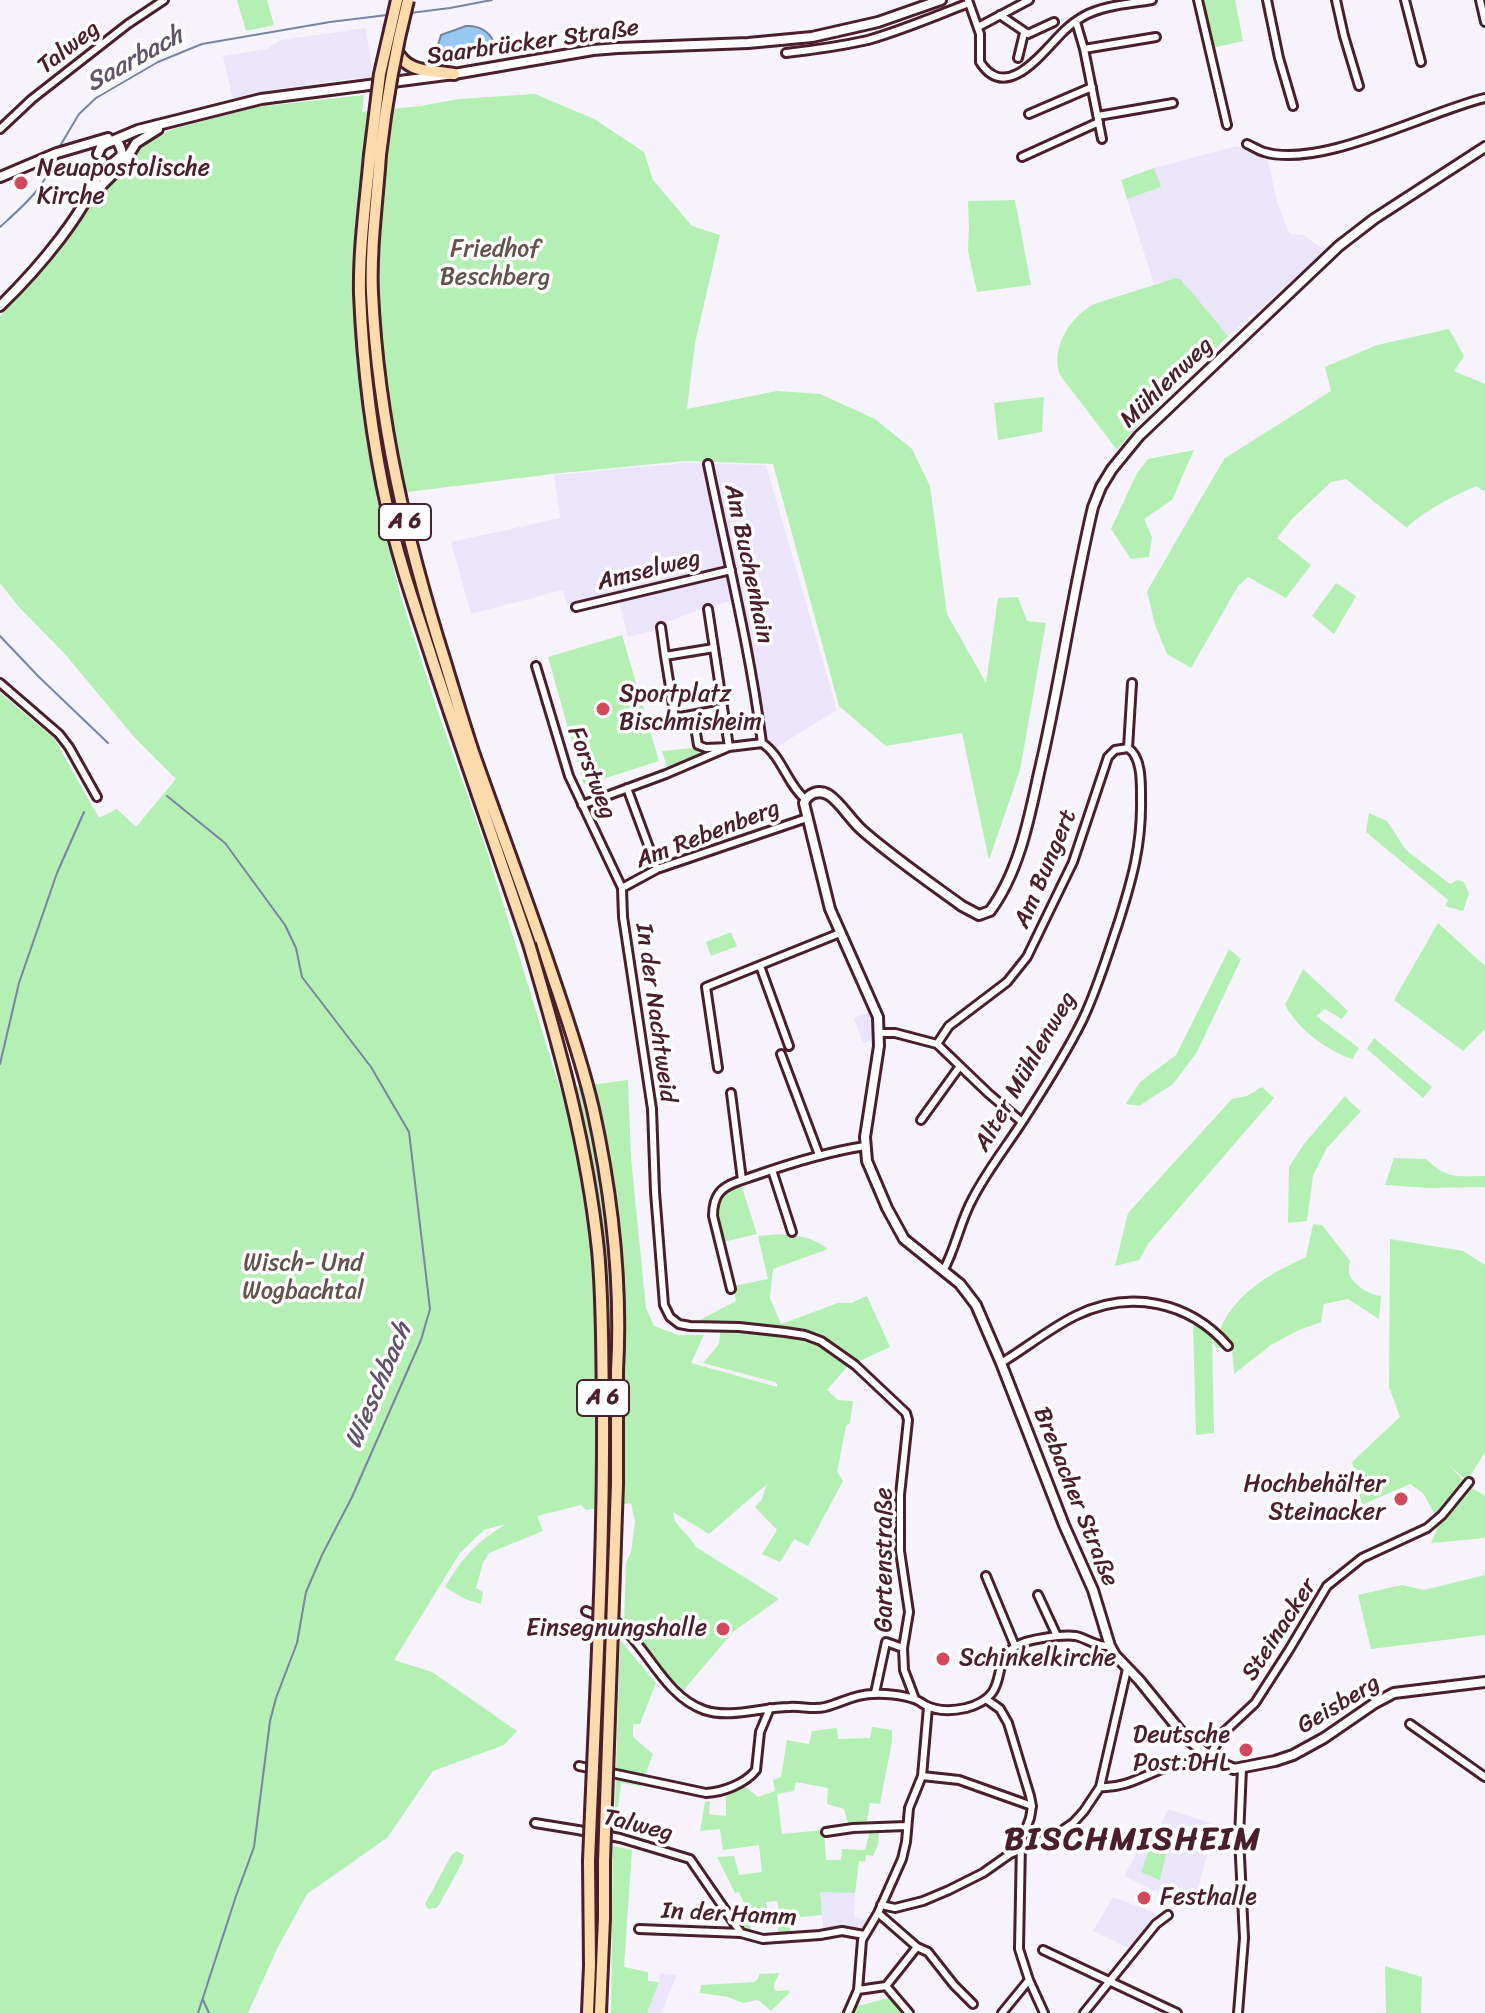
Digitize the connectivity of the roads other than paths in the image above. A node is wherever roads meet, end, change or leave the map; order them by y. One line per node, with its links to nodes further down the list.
1 (164, 0): 35 (street, Talweg)
2 (402, 0): 20 (highway, A 6, bridge); 42 (highway, A 6, bridge)
3 (939, 0): 19 (street, Saarbrücker Straße)
4 (1029, 0): 12 (street)
5 (1152, 0): 15 (street)
6 (1198, 0): 34 (street)
7 (1267, 0): 30 (street)
8 (1336, 0): 26 (street)
9 (1405, 0): 23 (street)
10 (1480, 0): 13 (street)
11 (969, 1): 16 (street); 19 (street)
12 (1000, 15): 16 (street); 17 (street)
13 (1485, 21)
14 (1054, 22): 17 (street)
15 (1076, 22): 16 (street); 21 (street)
16 (978, 27)
17 (1024, 33): 22 (street)
18 (1156, 37): 21 (street)
19 (792, 40): 24 (street, Saarbrücker Straße)
20 (392, 49): 24 (highway); 25 (highway, A 6)
21 (1084, 49): 27 (street)
22 (1018, 58)
23 (1421, 62)
24 (454, 74): 25 (street, Saarbrücker Straße)
25 (383, 83): 33 (street, Saarbrücker Straße)
26 (1359, 86)
27 (1092, 87): 31 (street); 32 (street)
28 (1485, 98): 38 (street)
29 (1173, 103): 32 (street)
30 (1293, 106)
31 (1029, 114)
32 (1098, 119): 37 (street); 43 (street)
33 (171, 122): 36 (street); 39 (street)
34 (1227, 125)
35 (0, 129)
36 (158, 129): 39 (street); 46 (street)
37 (1102, 139)
38 (1247, 144)
39 (119, 145): 41 (street); 44 (street); 44 (street)
40 (1485, 147): 66 (street, Mühlenweg)
41 (69, 149): 44 (street); 45 (street)
42 (375, 155): 132 (highway, A 6, bridge); 133 (highway, A 6, bridge)
43 (1022, 157)
44 (104, 160): 46 (street); 47 (street)
45 (0, 177)
46 (96, 191): 47 (street)
47 (78, 212): 48 (street)
48 (0, 306)
49 (708, 464): 50 (street, Am Buchenhain)
50 (731, 570): 51 (street, Amselweg); 61 (street, Am Buchenhain)
51 (576, 607)
52 (708, 609): 54 (street)
53 (661, 627): 55 (street)
54 (714, 648): 55 (street); 59 (street)
55 (665, 656): 60 (street)
56 (536, 666): 67 (street, Forstweg)
57 (0, 683): 65 (street)
58 (1132, 683): 63 (street)
59 (723, 709): 60 (street); 62 (street)
60 (693, 715): 62 (street)
61 (762, 743): 62 (street); 66 (street, Am Buchenhain)
62 (729, 747): 64 (street)
63 (1128, 748): 74 (street, Am Bungert); 81 (street, Alter Mühlenweg)
64 (627, 788): 67 (street); 69 (street)
65 (97, 797)
66 (805, 799): 68 (street, Brebacher Straße)
67 (582, 805): 70 (street, Forstweg)
68 (807, 818): 69 (street, Am Rebenberg); 71 (street, Brebacher Straße)
69 (657, 869): 70 (street, Am Rebenberg)
70 (622, 888): 82 (street, In der Nachtweid)
71 (840, 933): 72 (street); 73 (street, Brebacher Straße)
72 (760, 966): 75 (street); 78 (street)
73 (880, 1033): 74 (street); 83 (street, Brebacher Straße)
74 (937, 1044): 77 (street)
75 (789, 1046)
76 (781, 1054): 84 (street)
77 (960, 1066): 80 (street); 81 (street)
78 (718, 1068)
79 (731, 1093): 86 (street)
80 (921, 1120)
81 (1022, 1122): 88 (street, Alter Mühlenweg)
82 (653, 1143): 99 (street, Gartenstraße)
83 (865, 1146): 84 (street); 88 (street, Brebacher Straße)
84 (819, 1155): 85 (street)
85 (772, 1170): 86 (street); 87 (street)
86 (742, 1180): 89 (street)
87 (792, 1232)
88 (943, 1271): 91 (street, Brebacher Straße)
89 (731, 1289)
90 (1228, 1346): 91 (street)
91 (1001, 1363): 98 (street, Brebacher Straße)
92 (1469, 1482): 108 (street, Steinacker)
93 (986, 1576): 97 (street)
94 (1038, 1595): 96 (street)
95 (586, 1611): 106 (street)
96 (1057, 1636): 97 (street); 98 (street)
97 (1015, 1646): 104 (street)
98 (1110, 1646): 100 (street, Brebacher Straße)
99 (903, 1648): 102 (street, Gartenstraße); 103 (street, Gartenstraße)
100 (1127, 1669): 108 (street, Brebacher Straße); 113 (street)
101 (1485, 1682): 110 (street, Geisberg)
102 (875, 1693): 103 (street); 106 (street)
103 (915, 1699): 105 (street)
104 (986, 1699): 105 (street); 114 (street)
105 (928, 1707): 111 (street)
106 (770, 1708): 109 (street)
107 (1410, 1724): 112 (street)
108 (1213, 1759): 110 (street, Geisberg); 113 (street)
109 (579, 1766)
110 (1242, 1768): 140 (street)
111 (922, 1776): 114 (street); 116 (street)
112 (1485, 1777)
113 (1100, 1787): 118 (street)
114 (1032, 1806): 118 (street)
115 (535, 1823): 123 (street, Talweg)
116 (906, 1826): 117 (street); 119 (street)
117 (826, 1832)
118 (1022, 1849): 119 (street); 127 (street)
119 (881, 1905): 120 (street)
120 (878, 1913): 124 (street); 125 (street)
121 (1168, 1915): 128 (street)
122 (639, 1929): 123 (street, In der Hamm)
123 (741, 1933): 124 (street, In der Hamm)
124 (864, 1935): 130 (street)
125 (917, 1947): 129 (street); 131 (street)
126 (1043, 1950): 128 (street)
127 (1029, 1980): 136 (street); 137 (street)
128 (1110, 1981): 138 (street); 139 (street)
129 (886, 1986): 130 (street); 135 (street)
130 (858, 1990): 134 (street)
131 (973, 2004)
132 (588, 2013)
133 (600, 2013)
134 (848, 2013)
135 (909, 2013)
136 (1002, 2013)
137 (1044, 2013)
138 (1084, 2013)
139 (1177, 2013)
140 (1238, 2013)

